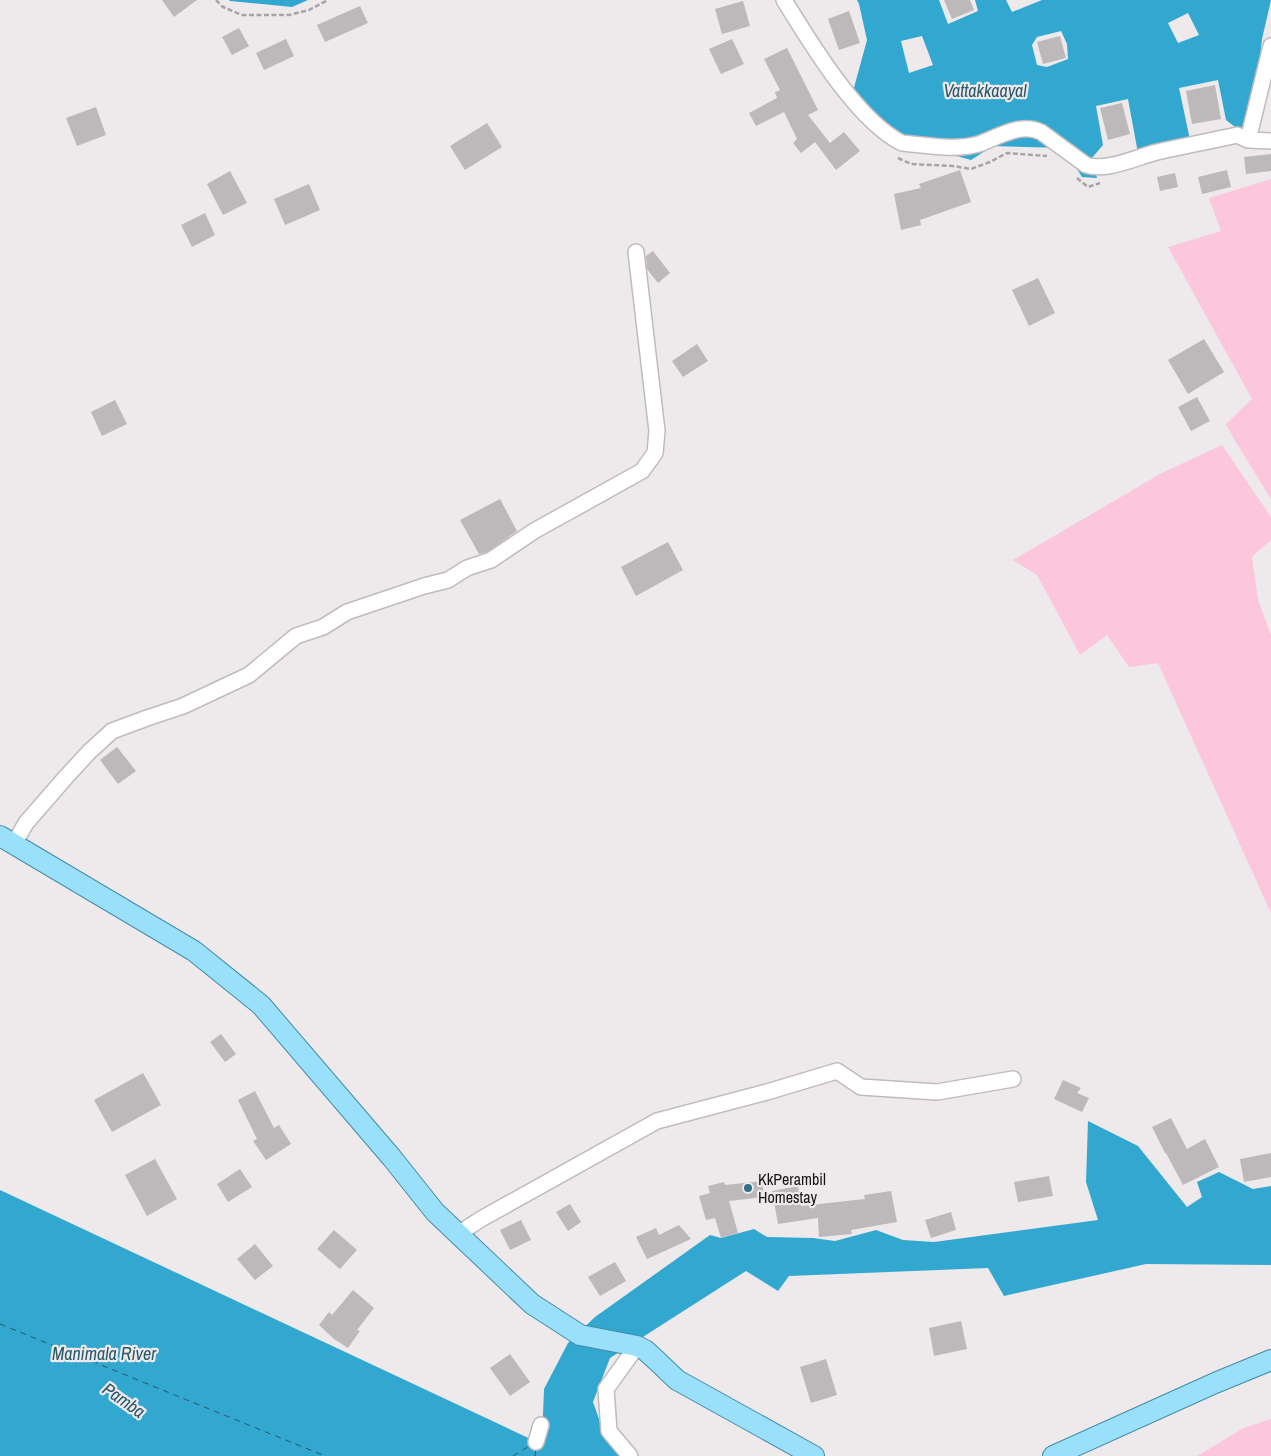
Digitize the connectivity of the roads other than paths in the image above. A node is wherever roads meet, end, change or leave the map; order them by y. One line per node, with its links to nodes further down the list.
1 (784, 0): 3 (street)
2 (1271, 46): 3 (street)
3 (1248, 140): 4 (street)
4 (1271, 141)
5 (636, 252): 6 (street)
6 (7, 840): 8 (main road)
7 (1013, 1079): 8 (street)
8 (458, 1234): 9 (main road)
9 (637, 1346): 13 (street); 14 (main road)
10 (1271, 1360): 15 (main road)
11 (541, 1425): 12 (street)
12 (536, 1442)
13 (630, 1456)
14 (814, 1456)
15 (1053, 1456)

